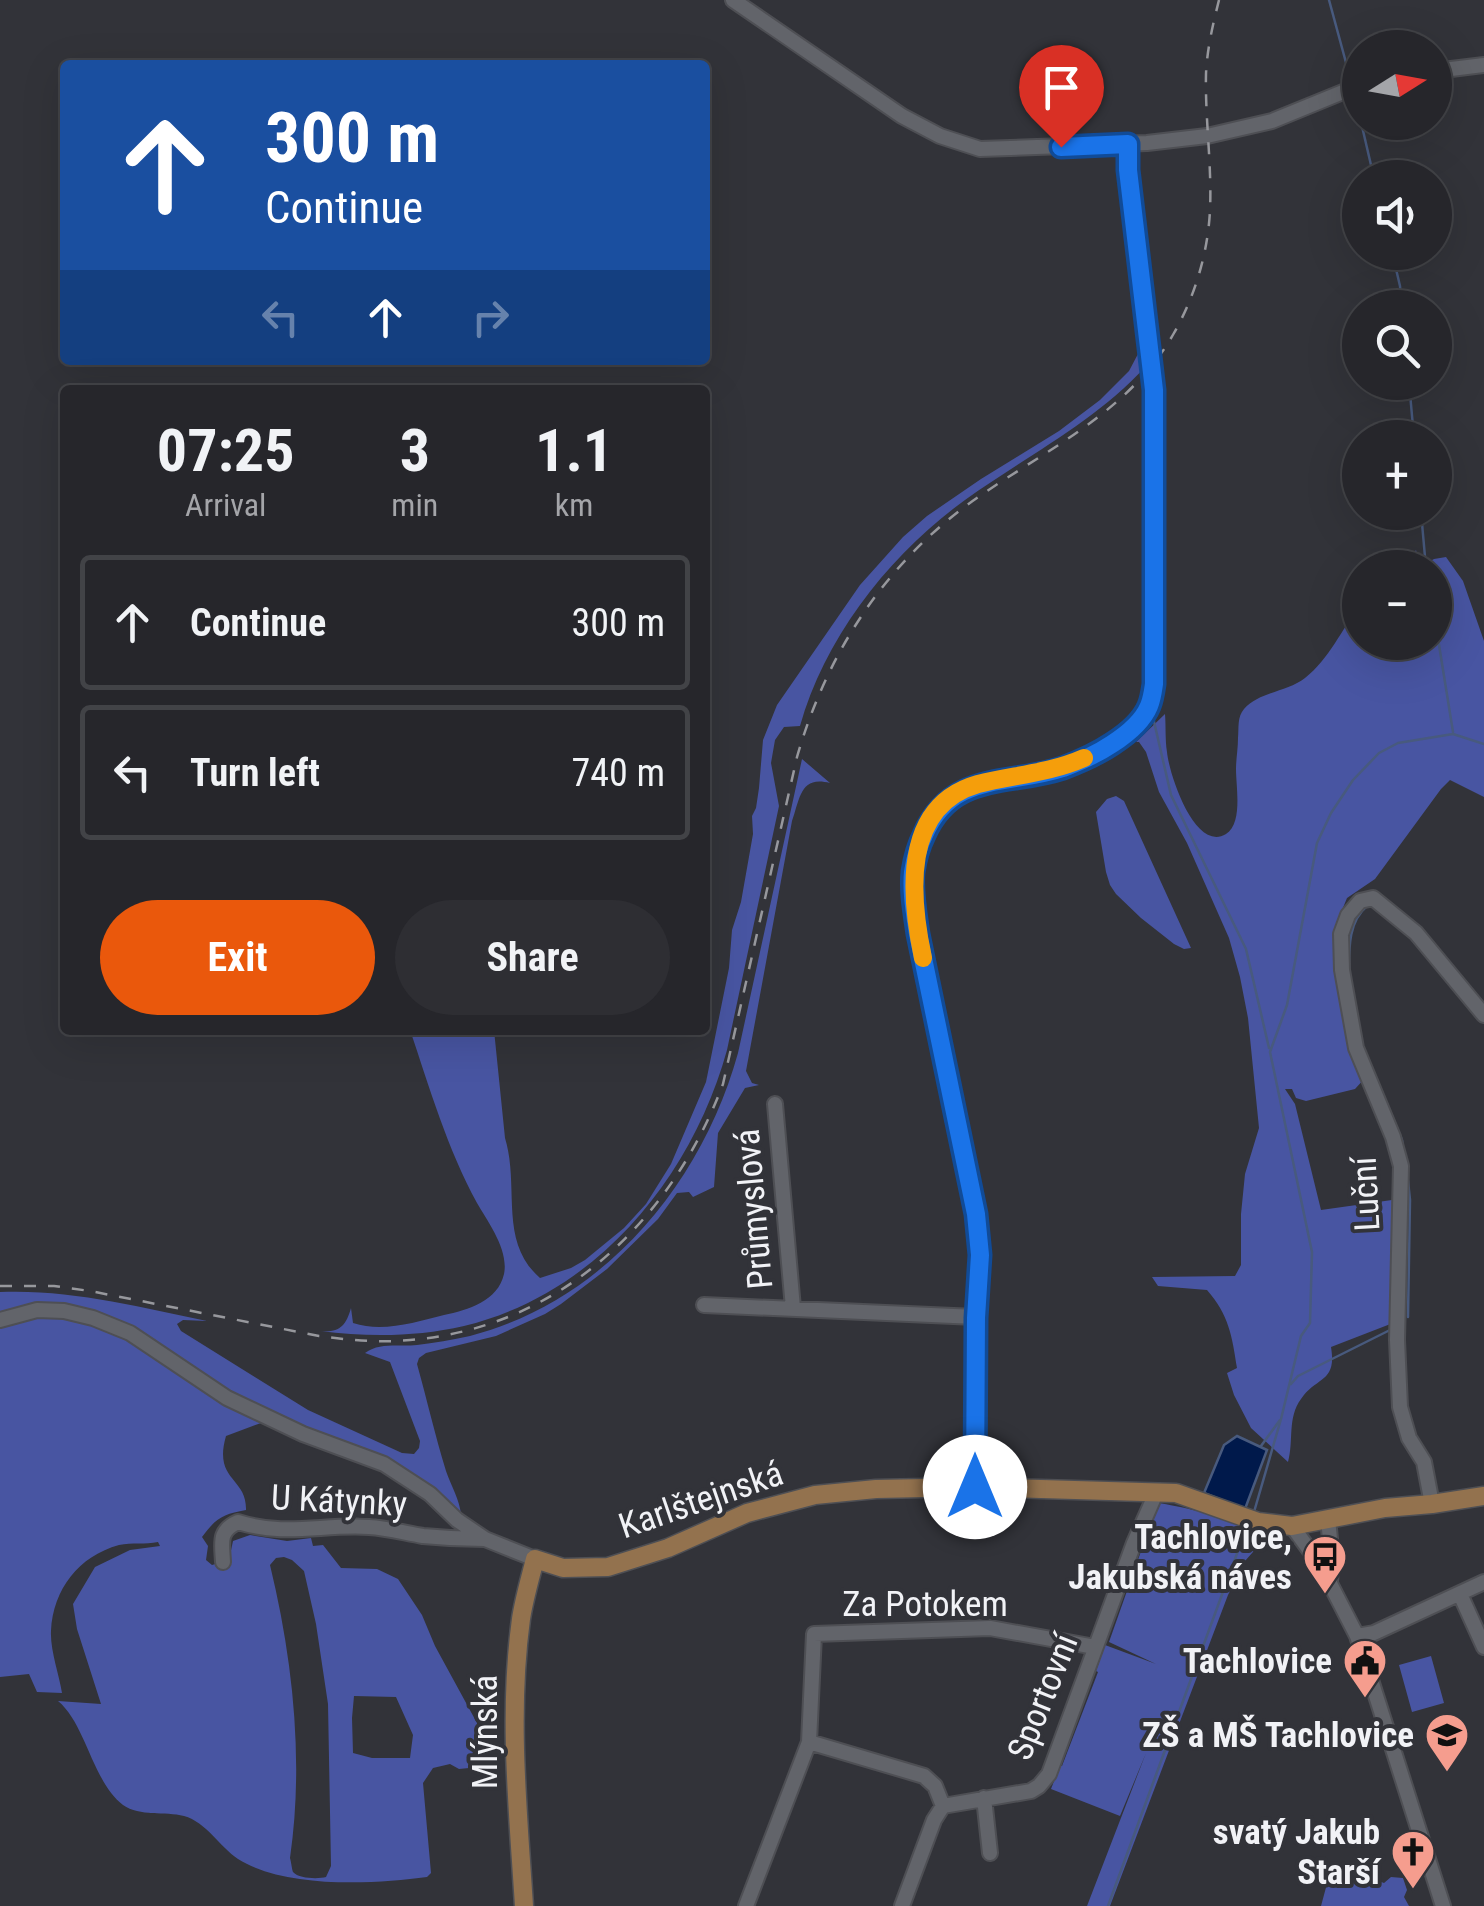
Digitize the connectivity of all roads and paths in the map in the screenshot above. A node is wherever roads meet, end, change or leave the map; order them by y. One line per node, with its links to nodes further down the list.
1 (733, 0): 5 (street)
2 (1484, 65): 3 (street)
3 (1452, 69)
4 (1342, 92): 5 (street)
5 (1128, 144): 10 (street)
6 (1484, 1015): 15 (street, Luční)
7 (774, 1104): 9 (street, Průmyslová)
8 (704, 1305): 9 (street, Průmyslová)
9 (794, 1308): 10 (street, Průmyslová)
10 (976, 1318): 12 (street)
11 (0, 1320): 18 (street, Karlštejnská)
12 (975, 1487): 13 (main road, Karlštejnská); 19 (main road, Karlštejnská)
13 (1156, 1493): 17 (main road, Karlštejnská); 25 (street, Sportovní)
14 (1484, 1496): 15 (main road, Karlštejnská)
15 (1432, 1504): 16 (main road, Karlštejnská)
16 (1328, 1519): 17 (main road, Karlštejnská); 21 (street)
17 (1292, 1526): 21 (street)
18 (485, 1538): 19 (street, Karlštejnská); 20 (street, U Kátynky)
19 (535, 1559): 31 (main road, Mlýnská)
20 (224, 1562)
21 (1330, 1582): 24 (street)
22 (1484, 1582): 23 (street)
23 (1460, 1594): 24 (street); 26 (street)
24 (1357, 1636): 34 (street)
25 (1095, 1648): 27 (street, Za Potokem); 28 (street, Sportovní)
26 (1484, 1648)
27 (809, 1742): 29 (street); 32 (street)
28 (984, 1798): 29 (street, Sportovní); 30 (street)
29 (943, 1806): 33 (street)
30 (990, 1852)
31 (524, 1906)
32 (746, 1906)
33 (902, 1906)
34 (1444, 1906)

